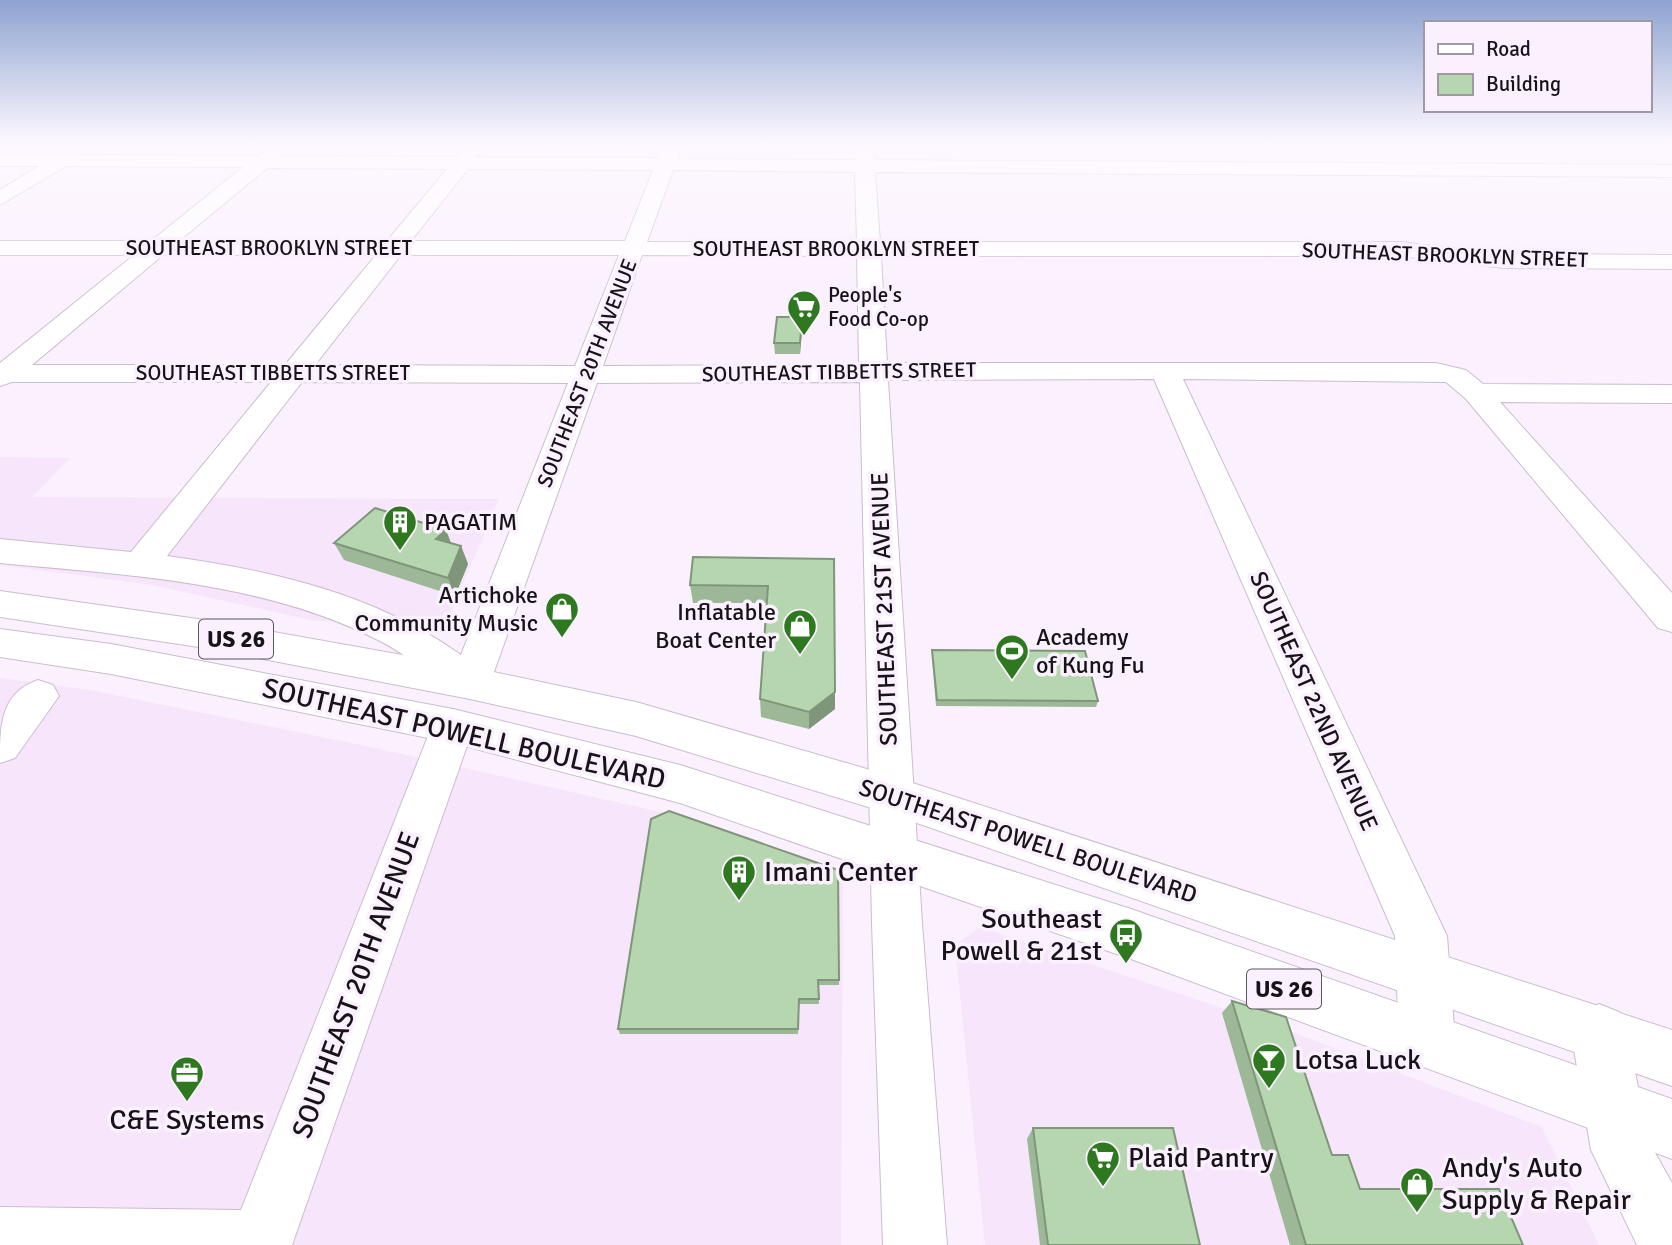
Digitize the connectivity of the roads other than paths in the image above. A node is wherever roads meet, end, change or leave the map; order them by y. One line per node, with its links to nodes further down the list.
1 (217, 199): 6 (street)
2 (434, 199): 8 (street)
3 (653, 199): 9 (street, SOUTHEAST 20TH AVENUE)
4 (867, 199): 7 (street, SOUTHEAST 21ST AVENUE)
5 (0, 248): 6 (street, SOUTHEAST BROOKLYN STREET)
6 (158, 248): 8 (street, SOUTHEAST BROOKLYN STREET); 14 (street)
7 (870, 248): 9 (street, SOUTHEAST BROOKLYN STREET); 10 (street, SOUTHEAST BROOKLYN STREET); 13 (street, SOUTHEAST 21ST AVENUE)
8 (396, 249): 9 (street, SOUTHEAST BROOKLYN STREET); 12 (street)
9 (635, 249): 15 (street, SOUTHEAST 20TH AVENUE)
10 (1672, 262)
11 (1166, 371): 13 (street, SOUTHEAST TIBBETTS STREET); 16 (street, SOUTHEAST TIBBETTS STREET); 28 (street, SOUTHEAST 22ND AVENUE)
12 (296, 373): 14 (street, SOUTHEAST TIBBETTS STREET); 15 (street, SOUTHEAST TIBBETTS STREET); 19 (street)
13 (876, 373): 15 (street, SOUTHEAST TIBBETTS STREET); 26 (street, SOUTHEAST 21ST AVENUE)
14 (2, 374)
15 (585, 374): 24 (street, SOUTHEAST 20TH AVENUE)
16 (1476, 393): 17 (street); 21 (street, SOUTHEAST TIBBETTS STREET)
17 (1672, 394)
18 (0, 551): 19 (street)
19 (141, 564): 24 (street)
20 (0, 604): 24 (street, SOUTHEAST POWELL BOULEVARD / US 26)
21 (1672, 618)
22 (0, 643): 24 (street, SOUTHEAST POWELL BOULEVARD / US 26)
23 (38, 696): 25 (street)
24 (461, 704): 26 (street, SOUTHEAST POWELL BOULEVARD / US 26); 27 (street, SOUTHEAST POWELL BOULEVARD / US 26); 35 (street, SOUTHEAST 20TH AVENUE)
25 (0, 745)
26 (891, 795): 27 (street, SOUTHEAST 21ST AVENUE); 28 (street, SOUTHEAST POWELL BOULEVARD / US 26)
27 (894, 853): 30 (street, SOUTHEAST POWELL BOULEVARD / US 26); 36 (street, SOUTHEAST 21ST AVENUE)
28 (1423, 973): 29 (street, SOUTHEAST POWELL BOULEVARD / US 26); 30 (street, SOUTHEAST 22ND AVENUE)
29 (1599, 1032): 31 (street, SOUTHEAST POWELL BOULEVARD / US 26); 32 (street)
30 (1427, 1040): 32 (street, SOUTHEAST POWELL BOULEVARD / US 26)
31 (1672, 1058)
32 (1614, 1108): 33 (street, SOUTHEAST POWELL BOULEVARD / US 26); 37 (street)
33 (1672, 1129)
34 (0, 1239): 35 (street)
35 (260, 1243)
36 (915, 1245)
37 (1671, 1245)

